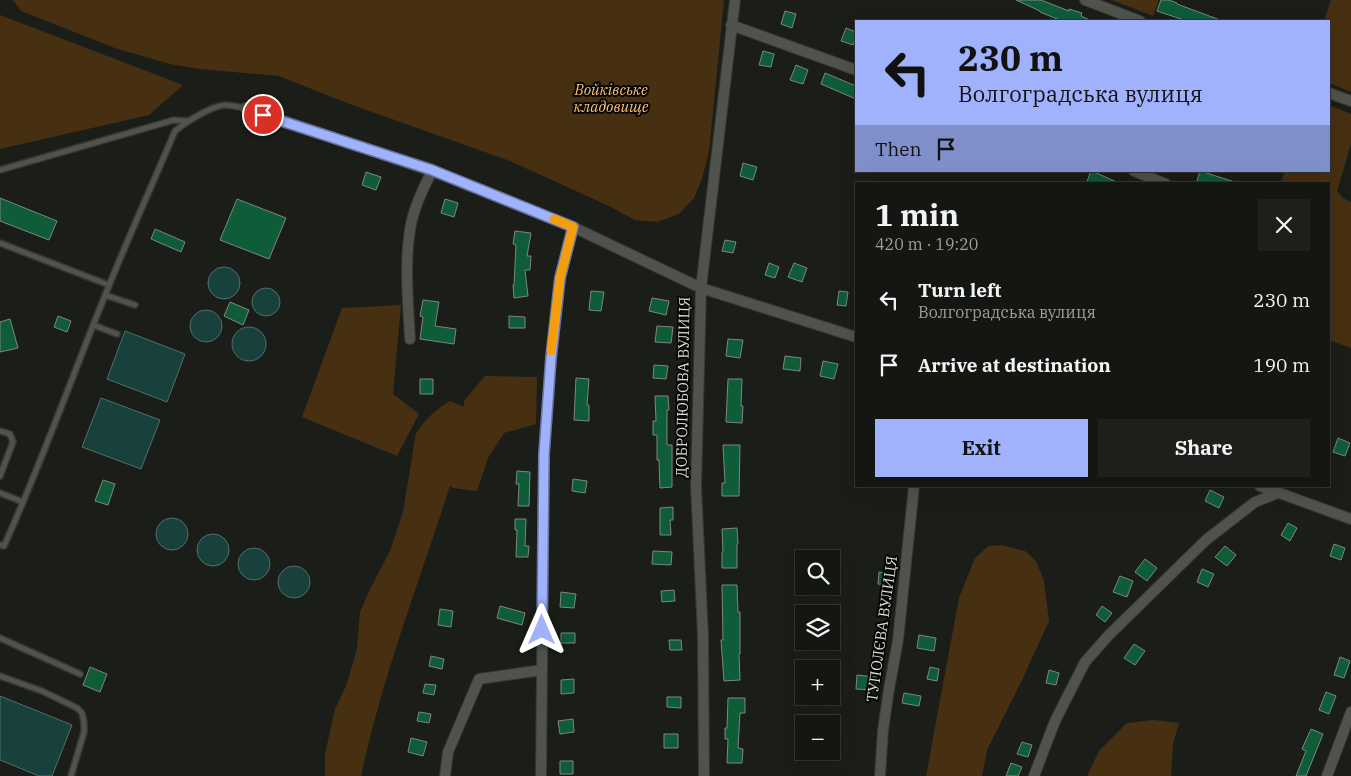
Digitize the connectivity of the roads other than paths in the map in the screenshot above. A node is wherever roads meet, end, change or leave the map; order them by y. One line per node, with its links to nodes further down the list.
1 (734, 0): 4 (street, ДОБРОЛЮБОВА ВУЛИЦЯ)
2 (1085, 0): 3 (street)
3 (1137, 20)
4 (731, 25): 5 (street); 17 (street, ДОБРОЛЮБОВА ВУЛИЦЯ)
5 (855, 70)
6 (1330, 93): 7 (street)
7 (1351, 101)
8 (244, 108): 9 (lane); 11 (street)
9 (187, 121): 10 (lane); 16 (lane)
10 (0, 170)
11 (432, 170): 14 (street); 23 (street)
12 (1136, 172): 13 (street)
13 (1161, 182)
14 (573, 227): 17 (street); 34 (street)
15 (0, 243): 16 (lane)
16 (109, 285): 18 (lane)
17 (701, 288): 22 (street); 41 (street, ДОБРОЛЮБОВА ВУЛИЦЯ)
18 (105, 295): 19 (lane); 20 (lane)
19 (135, 305)
20 (93, 325): 21 (lane); 30 (lane)
21 (117, 334)
22 (855, 337)
23 (410, 339)
24 (0, 431): 25 (lane)
25 (0, 476)
26 (914, 487): 42 (street, ТУПОЛЄВА ВУЛИЦЯ)
27 (1263, 487): 29 (street)
28 (0, 492): 30 (lane)
29 (1278, 493): 31 (street); 43 (street)
30 (23, 502): 32 (lane)
31 (1351, 519)
32 (0, 545)
33 (0, 638): 35 (lane)
34 (542, 670): 39 (street); 40 (street)
35 (80, 674)
36 (0, 676): 38 (lane)
37 (1351, 712): 44 (street)
38 (71, 776)
39 (445, 776)
40 (541, 776)
41 (704, 776)
42 (880, 776)
43 (1034, 776)
44 (1327, 776)

